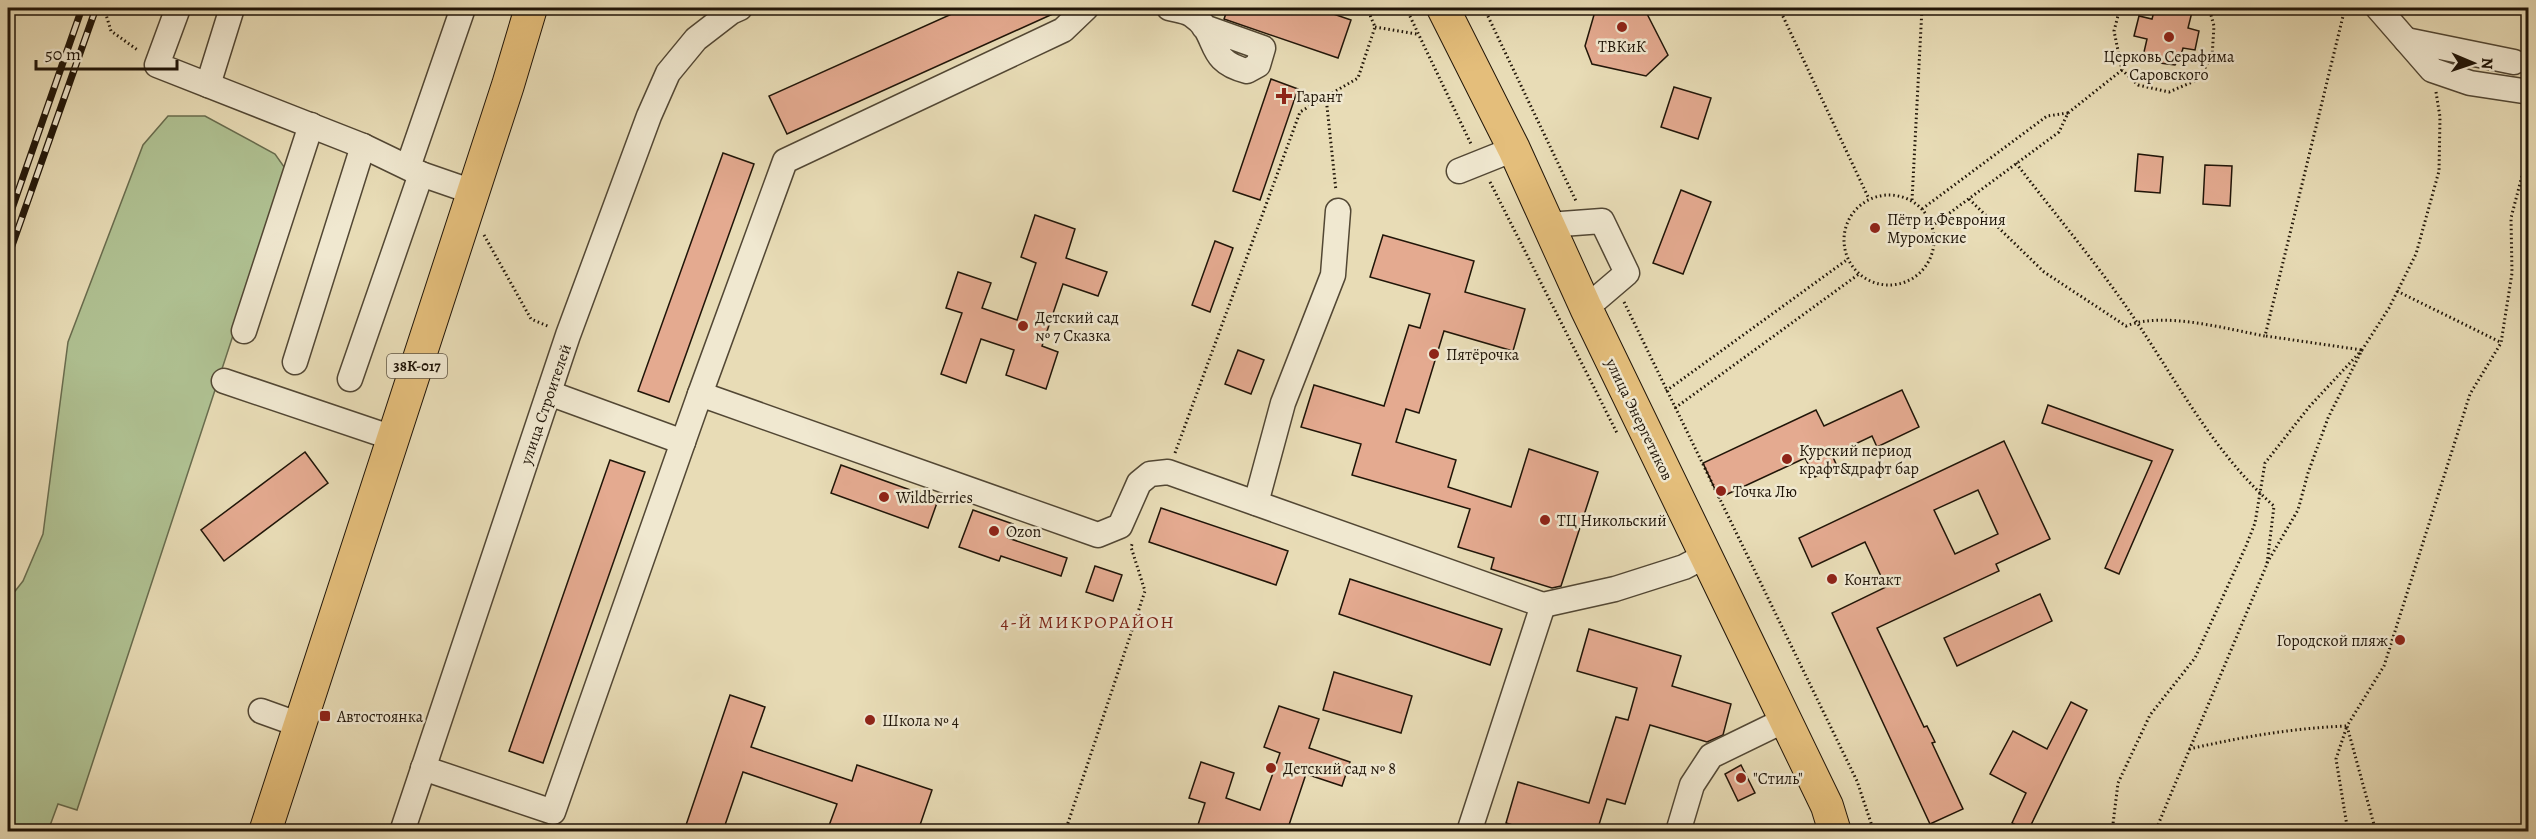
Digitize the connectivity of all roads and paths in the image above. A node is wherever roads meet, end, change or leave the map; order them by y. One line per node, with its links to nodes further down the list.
1 (104, 8): 23 (path)
2 (232, 8): 26 (street)
3 (463, 8): 34 (street)
4 (531, 8): 36 (main road, 38К-017)
5 (740, 8): 52 (street, улица Строителей)
6 (1086, 8): 61 (street)
7 (1169, 8): 19 (street)
8 (1367, 8): 20 (path)
9 (1406, 8): 20 (path)
10 (1443, 8): 32 (main road, улица Энергетиков)
11 (1484, 8): 42 (path)
12 (1779, 8): 37 (path)
13 (1922, 8): 39 (path)
14 (2120, 8): 24 (path)
15 (2209, 8): 24 (path)
16 (2345, 8): 53 (path)
17 (2378, 8): 21 (street)
18 (183, 10): 23 (street)
19 (1204, 27)
20 (1376, 27): 28 (path)
21 (2406, 40): 22 (street); 25 (street)
22 (2514, 63)
23 (157, 65): 26 (street)
24 (2122, 70): 29 (path)
25 (2432, 70): 27 (street); 48 (path)
26 (208, 85): 30 (street)
27 (2523, 91): 54 (path)
28 (1326, 97): 41 (path); 65 (path)
29 (2068, 112): 33 (path); 40 (path)
30 (311, 125): 31 (street); 51 (street)
31 (363, 146): 34 (street); 56 (street)
32 (1514, 149): 35 (street); 43 (main road, улица Энергетиков)
33 (2016, 164): 38 (path); 50 (path)
34 (414, 170): 36 (street); 57 (street)
35 (1459, 171)
36 (471, 199): 52 (path); 63 (main road, 38К-017)
37 (1869, 199): 39 (path); 45 (path)
38 (1970, 199): 44 (path); 50 (path)
39 (1912, 201): 40 (path)
40 (1922, 209): 44 (path)
41 (1338, 211): 67 (street)
42 (1586, 222): 43 (street); 47 (street)
43 (1548, 225): 49 (main road, улица Энергетиков)
44 (1932, 226): 46 (path)
45 (1848, 259): 46 (path); 59 (path)
46 (1859, 274): 62 (path)
47 (1615, 283): 49 (street); 59 (path)
48 (2397, 291): 54 (path); 55 (path)
49 (1586, 308): 69 (main road, улица Энергетиков)
50 (2137, 322): 53 (path); 66 (path)
51 (244, 331)
52 (568, 335): 60 (street, улица Строителей)
53 (2265, 336): 55 (path)
54 (2501, 343): 75 (path)
55 (2362, 350): 66 (path); 70 (path)
56 (295, 362)
57 (350, 379)
58 (224, 381): 63 (street)
59 (1666, 391): 62 (path)
60 (549, 393): 64 (street); 77 (street, улица Строителей)
61 (700, 394): 64 (street); 65 (street)
62 (1674, 408): 85 (path)
63 (393, 438): 74 (main road, 38К-017)
64 (683, 442): 78 (street)
65 (1168, 472): 67 (street)
66 (2259, 493): 70 (path); 86 (path)
67 (1256, 503): 71 (street)
68 (1135, 537): 81 (path)
69 (1707, 555): 71 (street); 73 (main road, улица Энергетиков)
70 (2266, 564): 76 (path)
71 (1543, 605): 82 (street)
72 (261, 711): 74 (street)
73 (1785, 720): 83 (street); 84 (main road, улица Энергетиков)
74 (300, 724): 79 (main road, 38К-017)
75 (2347, 726): 76 (path); 88 (path); 89 (path)
76 (2189, 749): 87 (path)
77 (423, 768): 78 (street); 80 (street, улица Строителей)
78 (550, 822)
79 (265, 831)
80 (402, 831)
81 (1065, 831)
82 (1469, 831)
83 (1678, 831)
84 (1835, 831)
85 (1874, 831)
86 (2112, 831)
87 (2155, 831)
88 (2348, 831)
89 (2376, 831)

